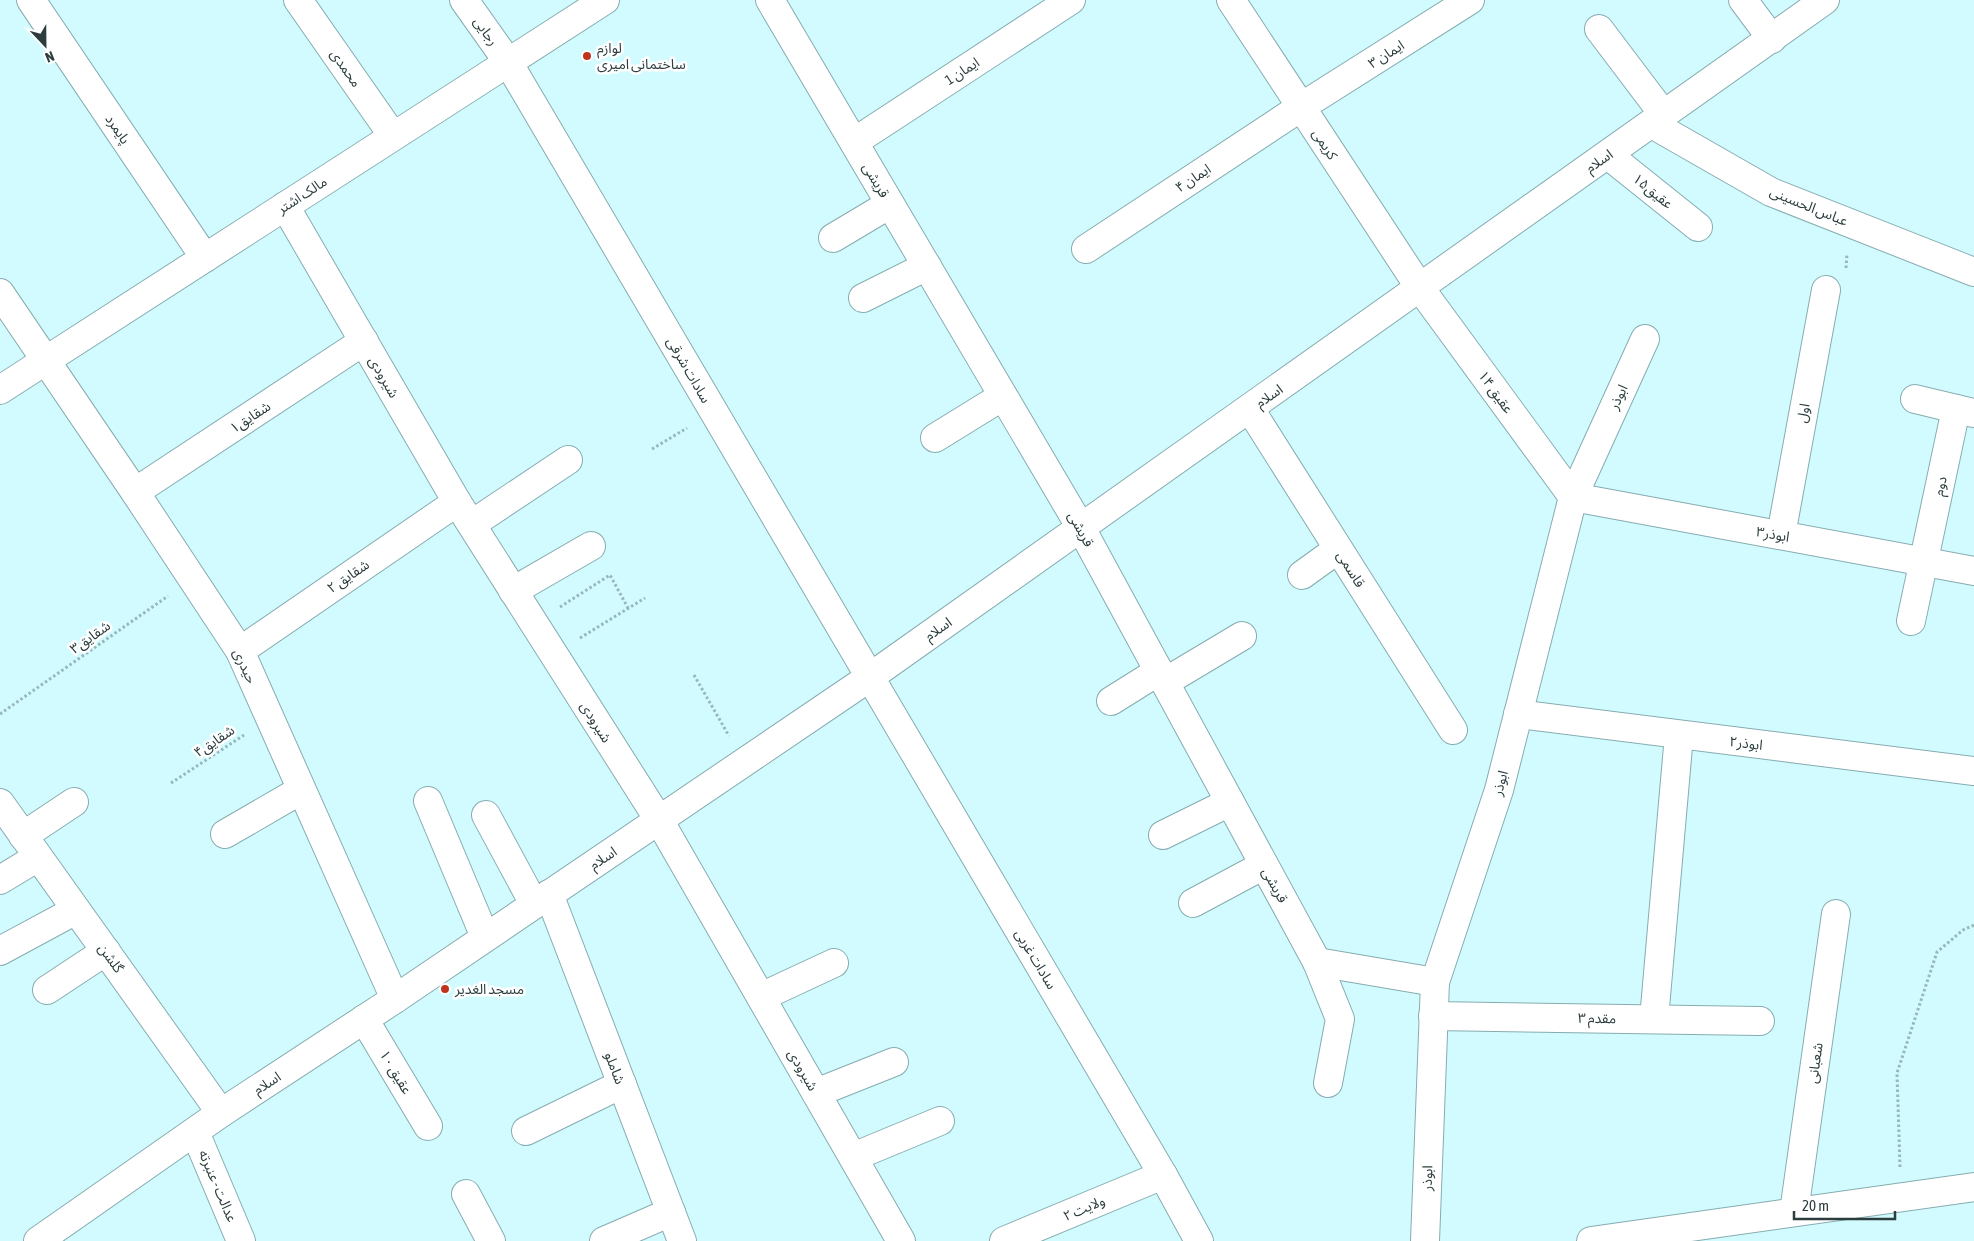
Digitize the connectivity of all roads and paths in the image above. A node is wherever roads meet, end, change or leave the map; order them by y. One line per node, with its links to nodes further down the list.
1 (31, 0): 24 (street, پایمرد)
2 (298, 0): 16 (street, محمدی)
3 (464, 0): 13 (street, رجایی)
4 (605, 0): 13 (street, مالک اشتر)
5 (770, 0): 17 (street, قریشی)
6 (1071, 0): 17 (street, ایمان 1)
7 (1231, 0): 14 (street, کریمی)
8 (1470, 0): 14 (street, ایمان ۳)
9 (1743, 0): 12 (street)
10 (1825, 0): 12 (street, اسلام)
11 (1599, 29): 15 (street)
12 (1772, 40): 15 (street, اسلام)
13 (508, 62): 16 (street, مالک اشتر); 38 (street, سادات شرقی)
14 (1301, 107): 23 (street, ایمان ۴); 27 (street, کریمی)
15 (1658, 120): 18 (street, اسلام); 26 (street, عباس الحسینی)
16 (393, 136): 20 (street, مالک اشتر)
17 (854, 142): 19 (street, قریشی)
18 (1608, 155): 21 (street, عقیق۱۵); 27 (street, اسلام)
19 (890, 204): 22 (street); 25 (street, قریشی)
20 (285, 206): 24 (street, مالک اشتر); 32 (street, شیرودی)
21 (1698, 227)
22 (833, 238)
23 (1086, 249)
24 (204, 258): 33 (street, مالک اشتر)
25 (927, 266): 30 (street); 35 (street, قریشی)
26 (1974, 272)
27 (1420, 288): 37 (street, اسلام); 44 (street, عقیق ۱۴)
28 (1826, 290): 48 (street, اول)
29 (0, 293): 33 (street, حیدری)
30 (863, 298)
31 (1645, 339): 44 (street, ابوذر)
32 (364, 341): 43 (street, شقایق۱); 45 (street, شیرودی)
33 (47, 360): 34 (street, مالک اشتر); 43 (street, حیدری)
34 (0, 390)
35 (1004, 396): 40 (street); 47 (street, قریشی)
36 (1915, 399): 39 (street)
37 (1250, 409): 47 (street, اسلام); 50 (street, قاسمی)
38 (714, 412): 41 (path); 64 (street, سادات شرقی)
39 (1965, 412): 51 (street, دوم)
40 (935, 438)
41 (652, 449)
42 (568, 460): 46 (street)
43 (135, 492): 54 (street, حیدری)
44 (1573, 497): 48 (street, ابوذر۳); 68 (street, ابوذر)
45 (457, 502): 46 (street, شیرودی); 61 (street, شقایق ۲)
46 (472, 524): 55 (street, شیرودی)
47 (1082, 528): 64 (street, اسلام); 65 (street, قریشی)
48 (1780, 535): 51 (street, ابوذر۳)
49 (591, 546): 55 (street)
50 (1338, 549): 53 (street); 70 (street, قاسمی)
51 (1924, 562): 52 (street, ابوذر۳); 58 (street, دوم)
52 (1974, 571)
53 (1302, 575)
54 (194, 579): 61 (street, حیدری); 67 (path, شقایق۳)
55 (513, 591): 59 (street, شیرودی)
56 (645, 598): 57 (path)
57 (628, 608): 59 (path); 62 (path)
58 (1911, 621)
59 (534, 623): 62 (street, شیرودی)
60 (1242, 636): 65 (street)
61 (240, 651): 69 (street, حیدری)
62 (554, 654): 81 (street, شیرودی)
63 (694, 675): 72 (path)
64 (870, 677): 72 (street, اسلام); 115 (street, سادات غربی)
65 (1162, 677): 66 (street); 78 (street, قریشی)
66 (1111, 702)
67 (0, 714)
68 (1518, 714): 71 (street, ابوذر۲); 97 (street, ابوذر)
69 (269, 718): 74 (path, شقایق۴); 75 (street, حیدری)
70 (1453, 730)
71 (1679, 734): 73 (street, ابوذر۲); 103 (street)
72 (745, 762): 81 (street, اسلام)
73 (1974, 771)
74 (171, 783)
75 (301, 790): 82 (street); 100 (street, حیدری)
76 (74, 802): 84 (street)
77 (428, 802): 92 (street)
78 (1230, 802): 83 (street); 85 (street, قریشی)
79 (0, 803): 84 (street, گلشن)
80 (486, 815): 87 (street, شاملو)
81 (659, 820): 87 (street, اسلام); 99 (street, شیرودی)
82 (224, 834)
83 (1163, 834)
84 (31, 846): 86 (street); 89 (street, گلشن)
85 (1264, 865): 88 (street); 95 (street, قریشی)
86 (0, 880)
87 (542, 899): 92 (street, اسلام); 107 (street, شاملو)
88 (1193, 903)
89 (76, 910): 93 (street); 94 (street, گلشن)
90 (1836, 914): 120 (street, شعبانی)
91 (1974, 925): 118 (path)
92 (485, 937): 100 (street, اسلام)
93 (0, 951)
94 (106, 952): 98 (street); 109 (street, گلشن)
95 (1317, 962): 97 (street); 106 (street, قریشی)
96 (834, 963): 99 (street)
97 (1435, 982): 101 (street, ابوذر)
98 (47, 990)
99 (760, 996): 108 (street, شیرودی)
100 (395, 999): 102 (street, اسلام)
101 (1433, 1016): 103 (street, مقدم ۳); 129 (street, ابوذر)
102 (364, 1019): 109 (street, اسلام); 111 (street, عقیق ۱۰)
103 (1654, 1019): 104 (street, مقدم ۳)
104 (1760, 1021)
105 (894, 1062): 108 (street)
106 (1328, 1083)
107 (622, 1084): 112 (street); 119 (street, شاملو)
108 (816, 1093): 114 (street, شیرودی)
109 (222, 1113): 113 (street, اسلام)
110 (940, 1121): 114 (street)
111 (428, 1126)
112 (526, 1131)
113 (195, 1132): 121 (street, اسلام); 122 (street, عدالت - عنبرته)
114 (853, 1157): 126 (street, شیرودی)
115 (1163, 1175): 127 (street, ولایت ۲); 128 (street, سادات غربی)
116 (1974, 1187): 118 (street)
117 (466, 1194): 123 (street)
118 (1901, 1198): 120 (street)
119 (671, 1212): 124 (street); 125 (street, شاملو)
120 (1794, 1212): 130 (street)
121 (38, 1241)
122 (241, 1241)
123 (491, 1241)
124 (604, 1241)
125 (682, 1241)
126 (902, 1241)
127 (1004, 1241)
128 (1199, 1241)
129 (1425, 1241)
130 (1590, 1241)

